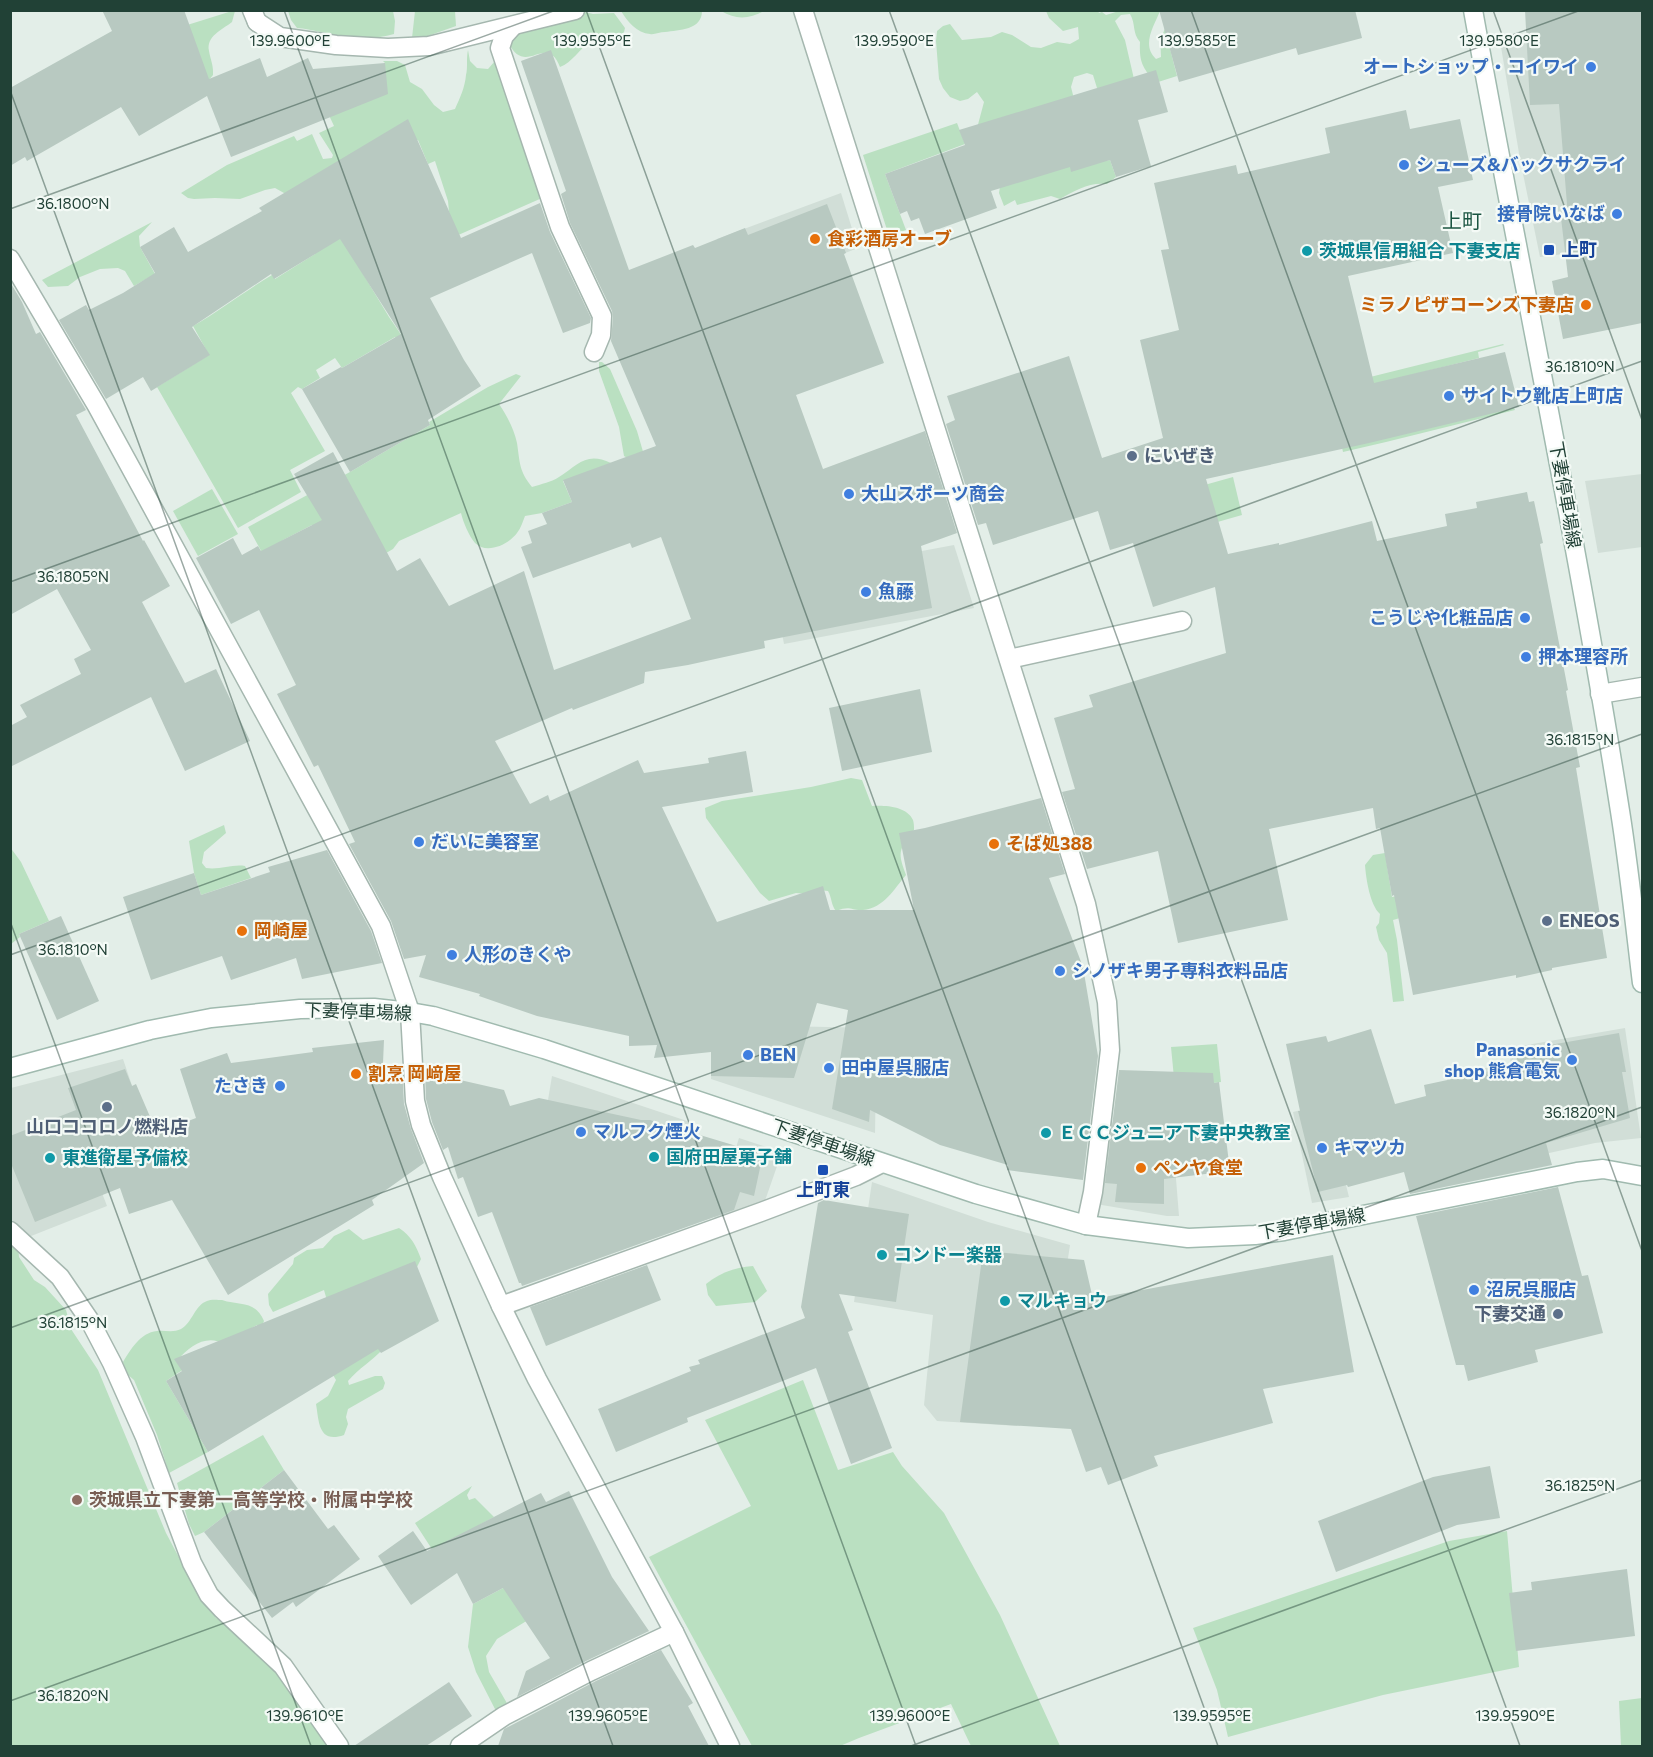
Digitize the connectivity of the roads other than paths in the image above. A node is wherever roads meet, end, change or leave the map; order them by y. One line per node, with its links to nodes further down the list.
1 (575, 10): 5 (street)
2 (803, 10): 9 (street)
3 (1473, 10): 11 (street, 下妻停車場線)
4 (254, 16): 5 (street)
5 (513, 26): 7 (street)
6 (10, 259): 13 (street)
7 (594, 352)
8 (1182, 621): 9 (street)
9 (1009, 659): 17 (street)
10 (1642, 687): 11 (street)
11 (1600, 694): 12 (street, 下妻停車場線)
12 (1642, 983)
13 (410, 1012): 14 (street, 下妻停車場線); 15 (street, 下妻停車場線); 19 (street)
14 (10, 1068)
15 (882, 1163): 17 (street, 下妻停車場線); 19 (street)
16 (1642, 1176): 17 (street, 下妻停車場線)
17 (1086, 1225)
18 (10, 1231): 21 (street)
19 (501, 1306): 20 (street)
20 (674, 1632): 22 (street); 23 (street)
21 (339, 1746)
22 (460, 1746)
23 (730, 1746)

